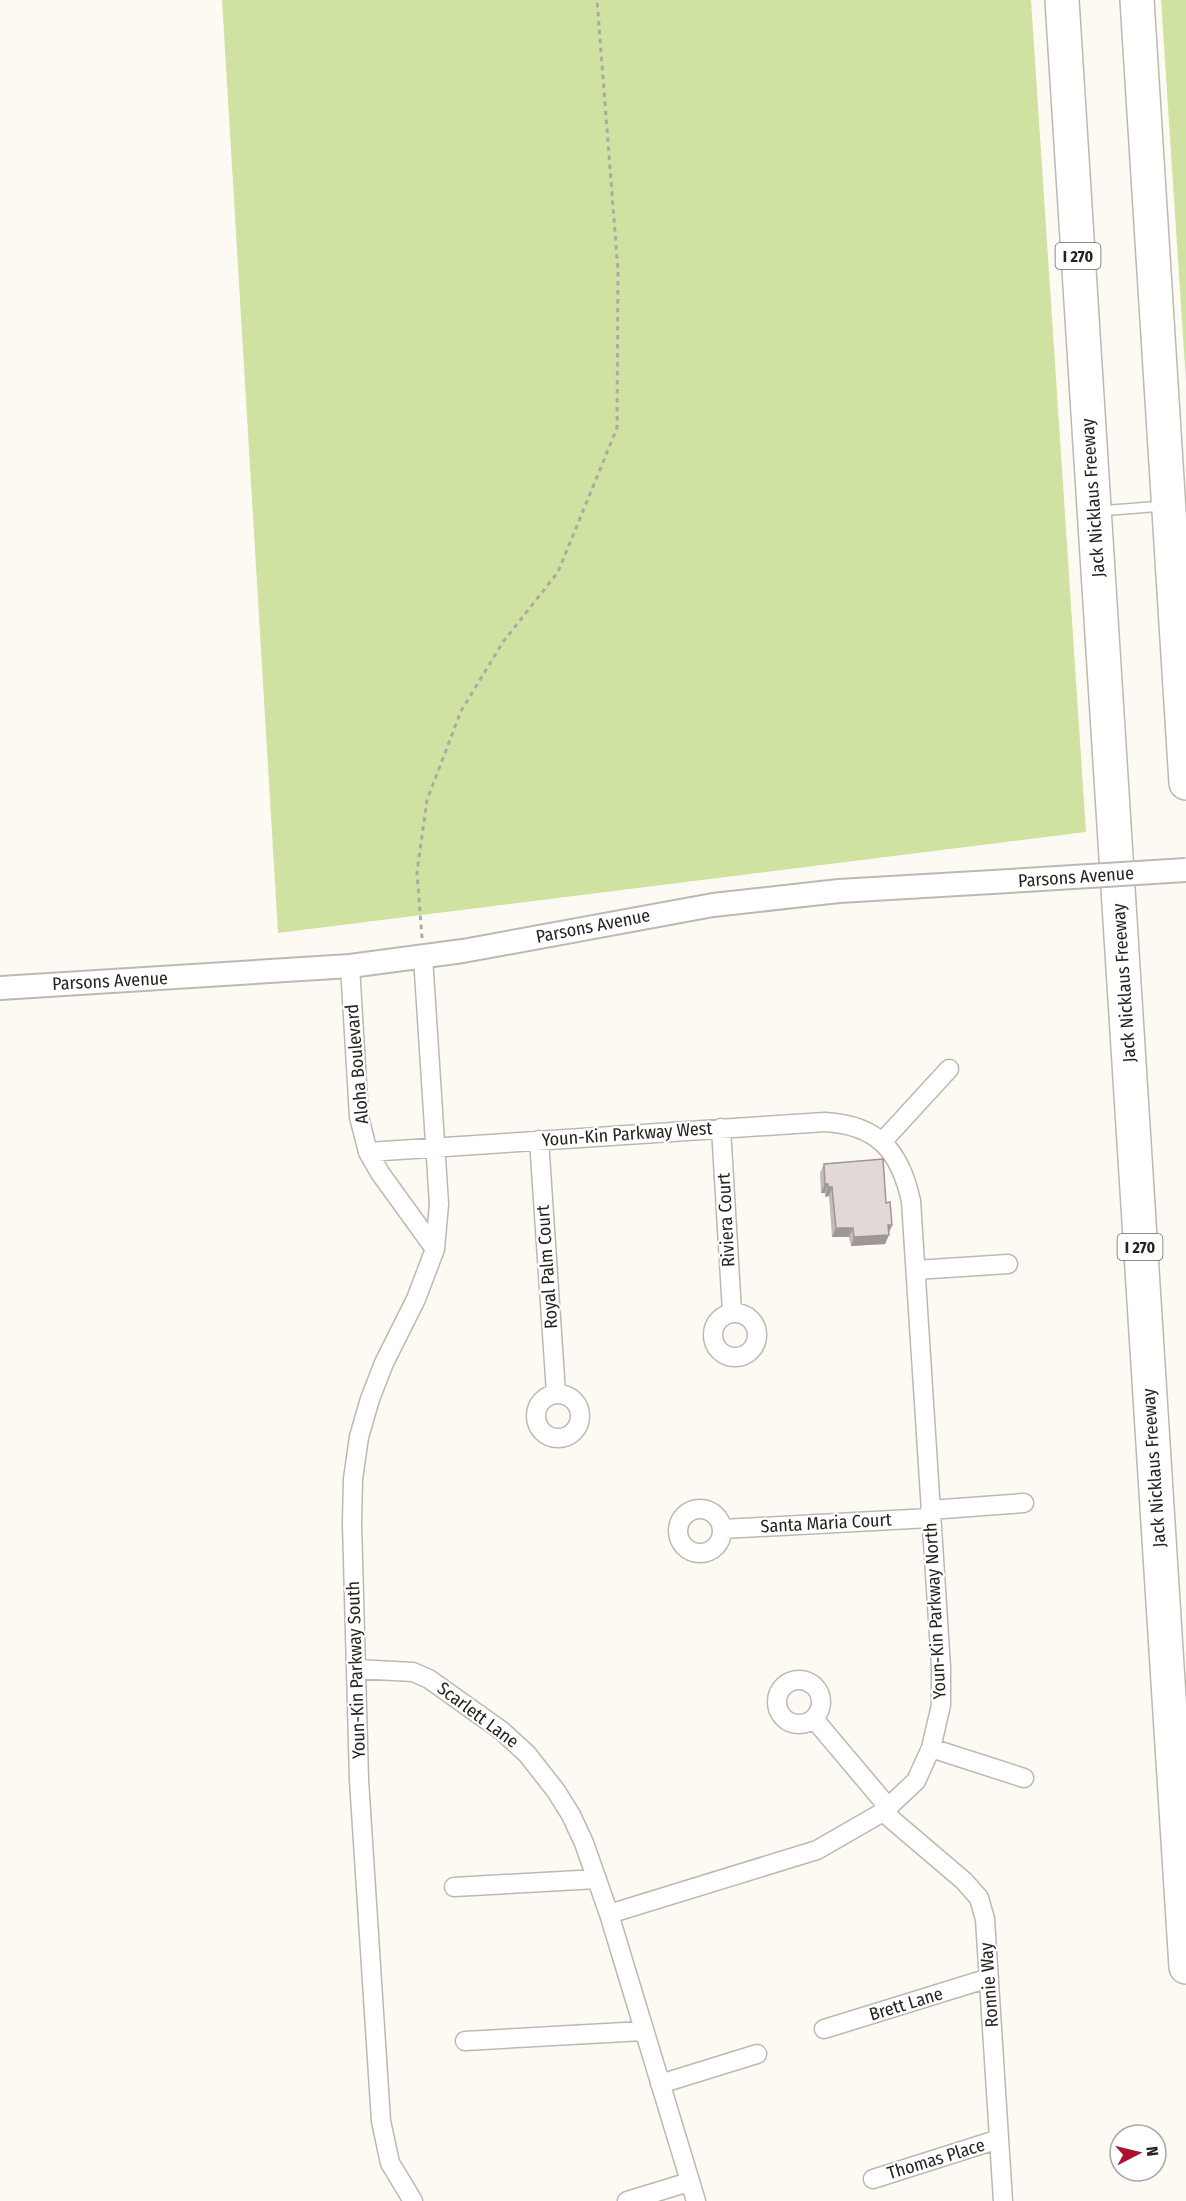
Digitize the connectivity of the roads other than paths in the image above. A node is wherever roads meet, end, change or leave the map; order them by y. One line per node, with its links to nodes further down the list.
1 (1062, 0): 4 (highway, Jack Nicklaus Freeway / I 270)
2 (1137, 0): 3 (highway)
3 (1168, 506): 4 (lane); 5 (highway)
4 (1093, 512): 32 (highway, Jack Nicklaus Freeway / I 270)
5 (1186, 783)
6 (1186, 870): 7 (street, Parsons Avenue, bridge)
7 (423, 957): 8 (street, Parsons Avenue); 14 (street)
8 (350, 966): 9 (street, Parsons Avenue); 15 (street, Aloha Boulevard)
9 (0, 988)
10 (949, 1069): 13 (street)
11 (721, 1128): 12 (street, Youn-Kin Parkway West); 13 (street, Youn-Kin Parkway West); 19 (street, Riviera Court)
12 (538, 1140): 14 (street, Youn-Kin Parkway West); 20 (street, Royal Palm Court)
13 (882, 1142): 18 (street, Youn-Kin Parkway North)
14 (436, 1147): 15 (street, Youn-Kin Parkway West); 16 (street, Youn-Kin Parkway South)
15 (368, 1152): 16 (street, Aloha Boulevard)
16 (435, 1249): 24 (street, Youn-Kin Parkway South)
17 (1008, 1264): 18 (street)
18 (915, 1270): 22 (street, Youn-Kin Parkway North)
19 (732, 1312)
20 (555, 1393)
21 (1024, 1503): 22 (street, Santa Maria Court)
22 (930, 1514): 23 (street, Santa Maria Court); 26 (street, Youn-Kin Parkway North)
23 (723, 1529)
24 (356, 1669): 29 (street, Scarlett Lane); 42 (street, Youn-Kin Parkway South)
25 (814, 1719): 28 (street, Ronnie Way)
26 (931, 1748): 27 (street); 28 (street, Youn-Kin Parkway North)
27 (1024, 1778)
28 (886, 1810): 31 (street, Youn-Kin Parkway North); 33 (street, Ronnie Way)
29 (597, 1880): 30 (street); 31 (street, Scarlett Lane)
30 (454, 1887)
31 (609, 1914): 35 (street, Scarlett Lane)
32 (1186, 1967)
33 (989, 1978): 34 (street, Brett Lane); 39 (street, Ronnie Way)
34 (824, 2029)
35 (643, 2031): 36 (street); 38 (street, Scarlett Lane)
36 (465, 2041)
37 (757, 2054): 38 (street)
38 (660, 2084): 41 (street, Scarlett Lane)
39 (999, 2139): 40 (street, Thomas Place); 45 (street, Ronnie Way)
40 (873, 2179)
41 (689, 2182): 43 (street); 44 (street, Scarlett Lane)
42 (413, 2201)
43 (627, 2201)
44 (696, 2201)
45 (1003, 2201)

